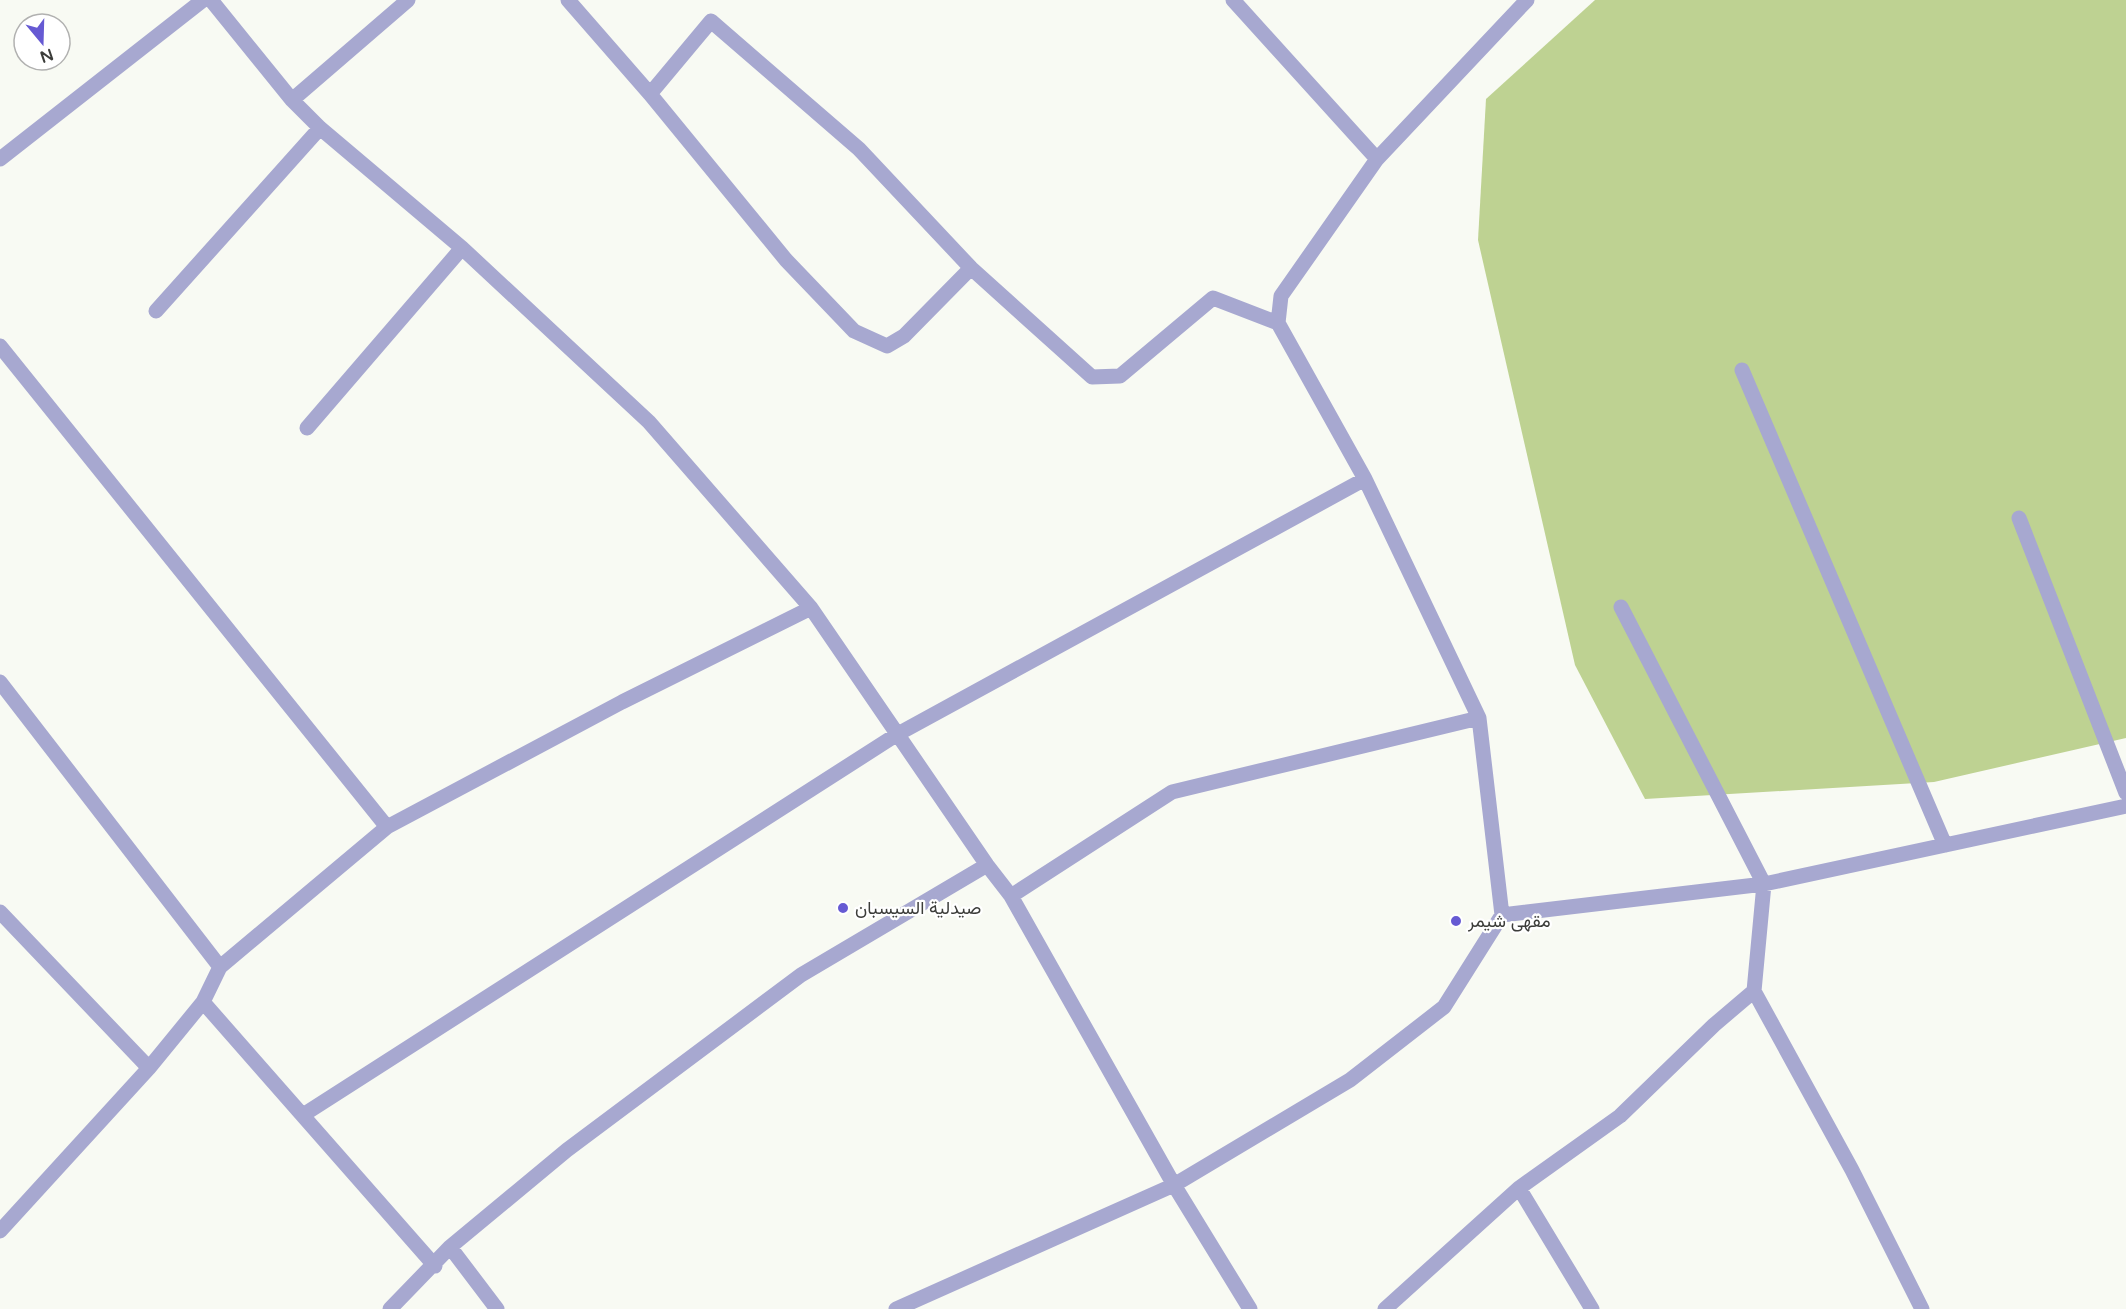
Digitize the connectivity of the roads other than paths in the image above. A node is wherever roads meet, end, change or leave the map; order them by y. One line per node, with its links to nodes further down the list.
1 (203, 0): 10 (street)
2 (211, 0): 8 (street)
3 (408, 0): 8 (street)
4 (568, 0): 7 (street)
5 (1527, 0): 11 (street)
6 (1235, 1): 11 (street)
7 (650, 94): 13 (street); 13 (street)
8 (292, 100): 9 (street)
9 (320, 129): 12 (street); 14 (street)
10 (0, 159)
11 (1377, 159): 15 (street)
12 (462, 248): 18 (street); 22 (street)
13 (971, 268): 15 (street)
14 (156, 311)
15 (1278, 323): 19 (street)
16 (0, 346): 28 (street)
17 (1742, 370): 29 (street)
18 (308, 428)
19 (1365, 478): 24 (street); 25 (street)
20 (2019, 518): 26 (street)
21 (1621, 607): 31 (street)
22 (811, 608): 25 (street); 28 (street)
23 (0, 682): 35 (street)
24 (1479, 718): 32 (street); 34 (street)
25 (896, 735): 30 (street); 39 (street)
26 (2126, 793)
27 (2126, 806): 29 (street)
28 (387, 827): 35 (street)
29 (1946, 845): 31 (street)
30 (987, 865): 32 (street); 43 (street)
31 (1764, 884): 34 (street); 36 (street)
32 (1011, 896): 40 (street)
33 (0, 912): 38 (street)
34 (1502, 915): 40 (street)
35 (220, 968): 37 (street)
36 (1754, 991): 41 (street); 51 (street)
37 (203, 1002): 38 (street); 39 (street)
38 (149, 1068): 42 (street)
39 (303, 1115): 44 (street)
40 (1174, 1185): 47 (street); 48 (street)
41 (1519, 1188): 49 (street); 50 (street)
42 (0, 1231)
43 (450, 1247): 44 (street); 46 (street)
44 (435, 1266): 45 (street)
45 (390, 1309)
46 (497, 1309)
47 (896, 1309)
48 (1250, 1309)
49 (1385, 1309)
50 (1592, 1309)
51 (1922, 1309)

